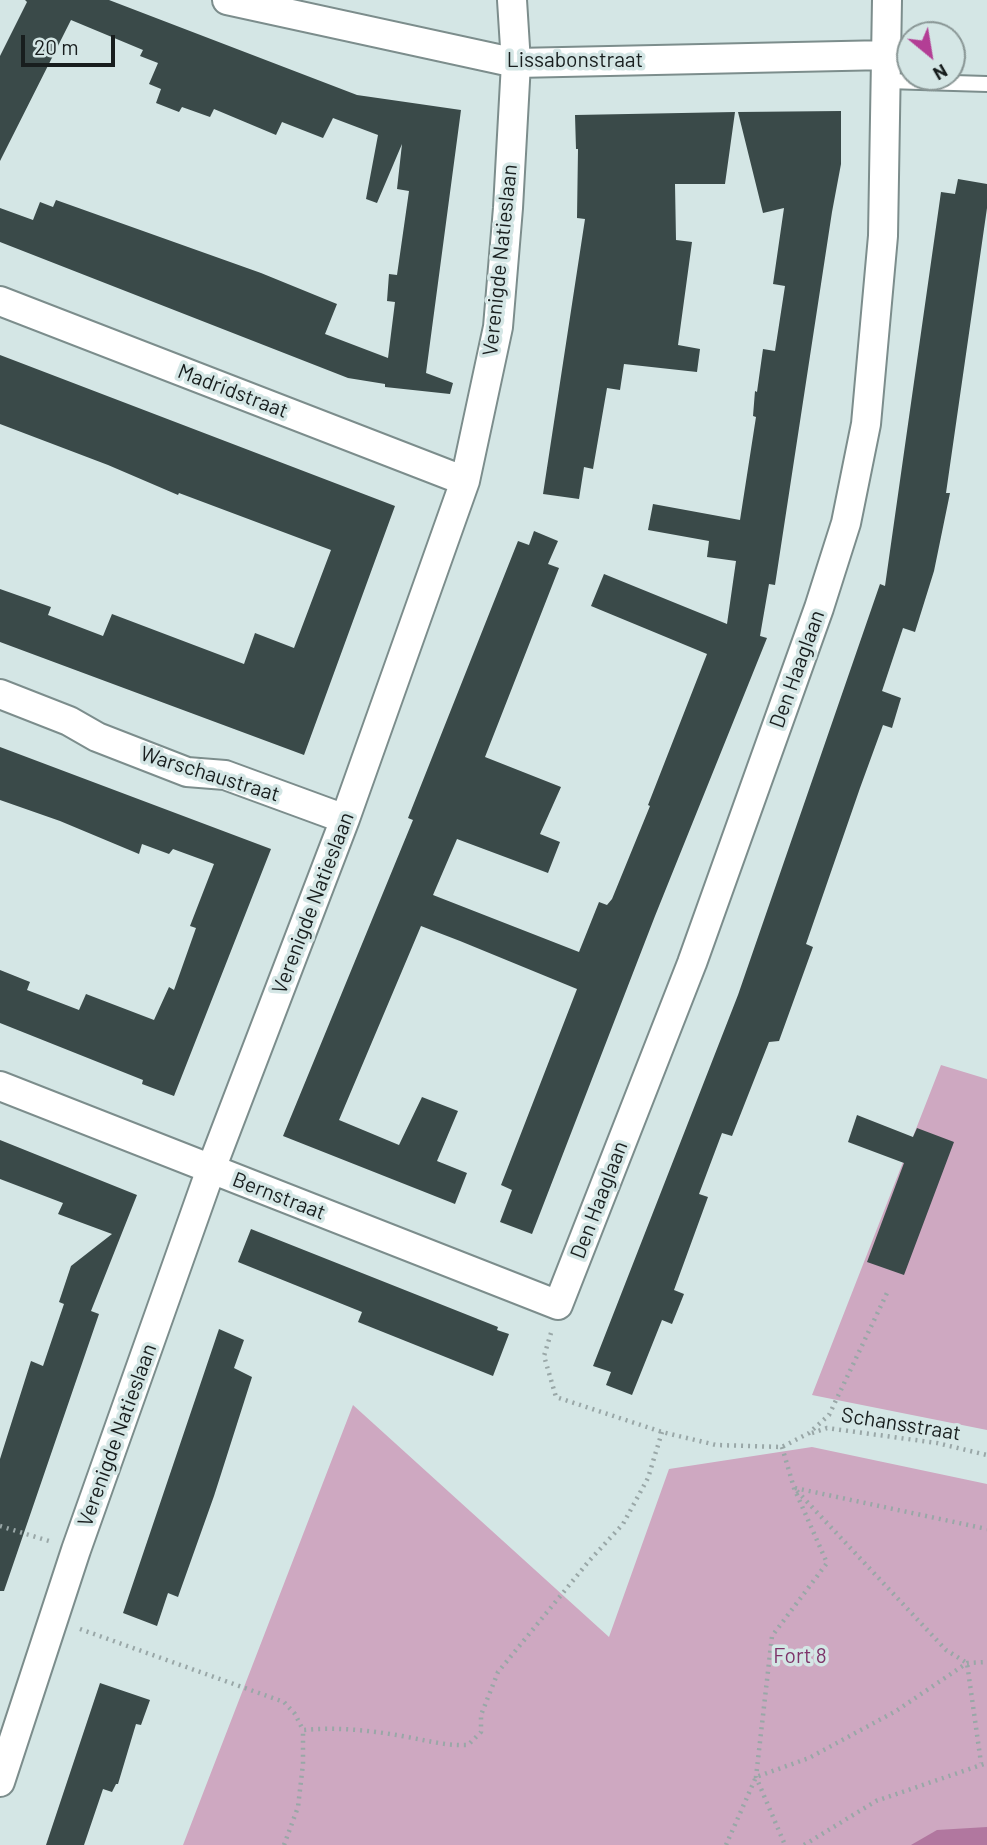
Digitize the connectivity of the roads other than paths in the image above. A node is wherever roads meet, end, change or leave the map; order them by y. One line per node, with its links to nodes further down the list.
1 (227, 0): 4 (street, Lissabonstraat)
2 (512, 0): 4 (street, Verenigde Natieslaan)
3 (887, 0): 5 (street, Den Haaglaan)
4 (516, 63): 5 (street, Lissabonstraat); 8 (street, Verenigde Natieslaan)
5 (887, 68): 6 (lane); 13 (street, Den Haaglaan)
6 (987, 84)
7 (0, 301): 8 (street, Madridstraat)
8 (466, 481): 10 (street, Verenigde Natieslaan)
9 (0, 694): 10 (street, Warschaustraat)
10 (345, 819): 12 (street, Verenigde Natieslaan)
11 (0, 1086): 12 (street, Bernstraat)
12 (211, 1170): 13 (street, Bernstraat); 14 (street, Verenigde Natieslaan)
13 (558, 1305)
14 (0, 1782)

